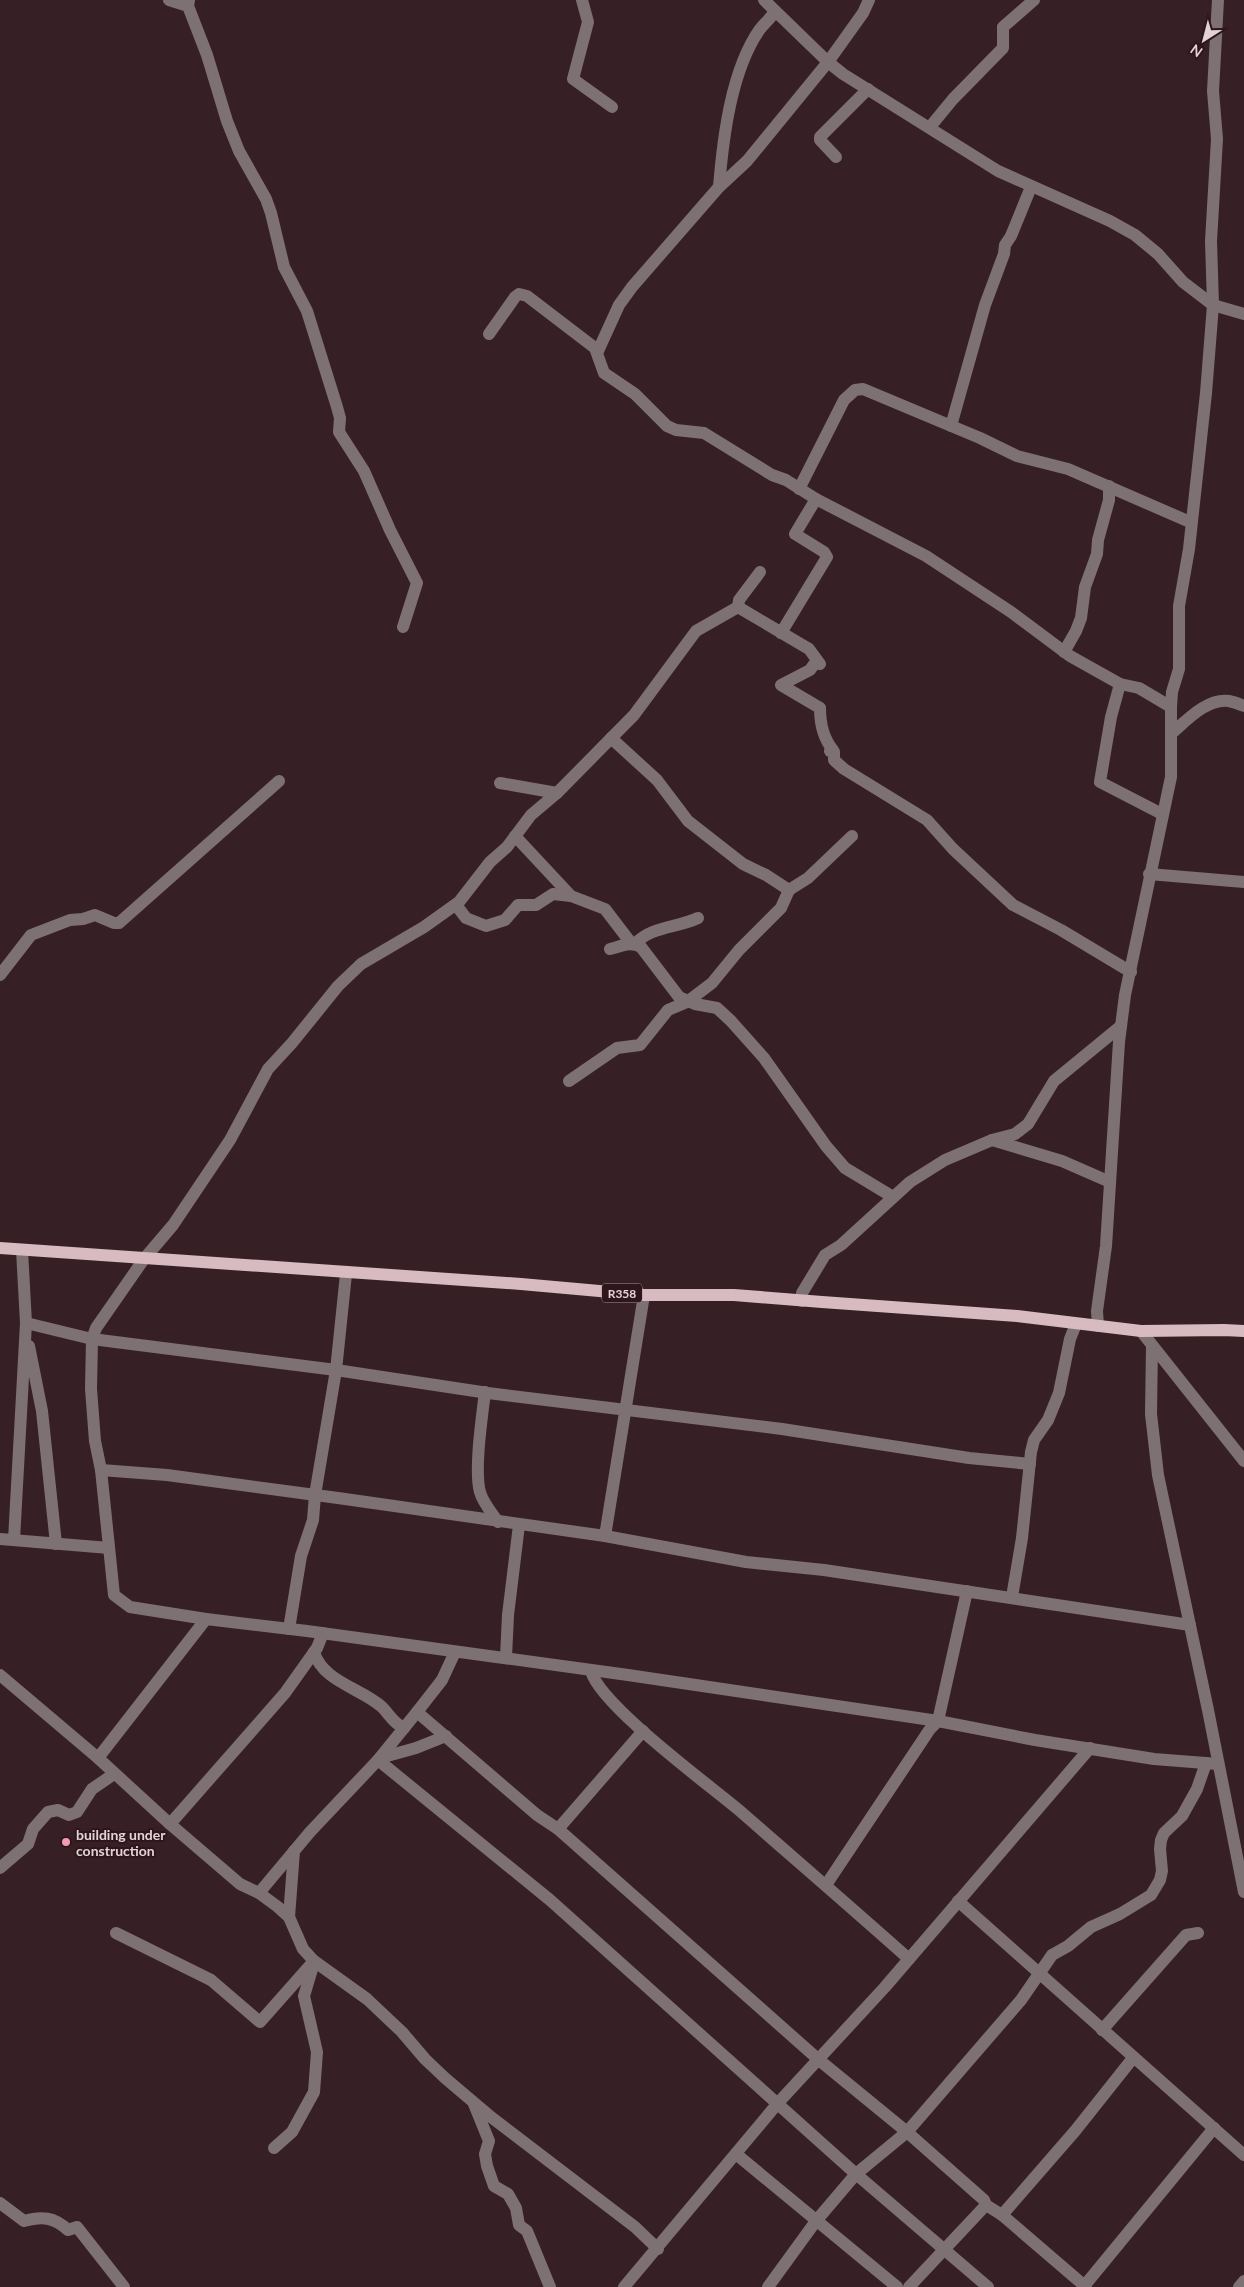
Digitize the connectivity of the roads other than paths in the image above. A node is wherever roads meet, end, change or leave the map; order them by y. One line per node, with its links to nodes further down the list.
1 (169, 0): 7 (street)
2 (582, 0): 11 (street)
3 (764, 0): 8 (street)
4 (869, 0): 9 (street)
5 (1034, 0): 12 (street)
6 (1218, 0): 16 (street)
7 (189, 3): 27 (street)
8 (775, 12): 9 (street); 14 (street)
9 (828, 62): 10 (street); 14 (street)
10 (868, 89): 12 (street); 13 (street)
11 (612, 107)
12 (930, 127): 15 (street)
13 (836, 157)
14 (719, 187): 19 (street)
15 (1031, 187): 16 (street); 20 (street)
16 (1213, 305): 17 (street); 24 (street)
17 (1244, 314)
18 (489, 334): 19 (street)
19 (598, 351): 22 (street)
20 (951, 426): 21 (street); 22 (street)
21 (1109, 486): 24 (street); 29 (street)
22 (799, 489): 23 (street)
23 (816, 499): 28 (street); 29 (street)
24 (1190, 522): 32 (street)
25 (760, 572): 26 (street)
26 (738, 607): 28 (street); 34 (street)
27 (403, 627)
28 (781, 633): 49 (street)
29 (1064, 652): 30 (street)
30 (1120, 684): 32 (street); 38 (street)
31 (1244, 706): 33 (street)
32 (1171, 707): 33 (street)
33 (1172, 733): 38 (street)
34 (611, 738): 37 (street); 43 (street)
35 (279, 781): 50 (street)
36 (500, 783): 37 (street)
37 (557, 793): 39 (street)
38 (1162, 814): 41 (street)
39 (515, 836): 44 (street); 45 (street)
40 (852, 836): 43 (street)
41 (1150, 874): 42 (street); 49 (street)
42 (1244, 882)
43 (789, 890): 51 (street)
44 (571, 896): 45 (street); 47 (street)
45 (456, 905): 59 (street)
46 (698, 918): 47 (street)
47 (633, 943): 48 (street); 51 (street)
48 (610, 949)
49 (1131, 972): 52 (street)
50 (0, 975)
51 (687, 1002): 53 (street); 56 (street)
52 (1121, 1026): 54 (street); 55 (street)
53 (569, 1082)
54 (992, 1140): 55 (street); 56 (street)
55 (1110, 1182): 65 (street)
56 (894, 1197): 62 (street)
57 (0, 1248): 58 (main road, R358)
58 (22, 1250): 59 (main road, R358); 63 (street)
59 (144, 1259): 60 (main road, R358); 68 (street)
60 (346, 1274): 61 (main road, R358); 70 (street)
61 (644, 1295): 62 (main road, R358); 72 (street)
62 (802, 1300): 64 (main road, R358)
63 (27, 1323): 68 (street); 81 (street); 82 (street)
64 (1076, 1324): 65 (main road, R358); 74 (street)
65 (1098, 1326): 66 (main road, R358)
66 (1141, 1331): 67 (main road, R358); 69 (street)
67 (1244, 1331)
68 (92, 1339): 70 (street); 75 (street)
69 (1152, 1346): 73 (street); 87 (street)
70 (336, 1370): 71 (street); 76 (street)
71 (485, 1392): 72 (street); 77 (street)
72 (626, 1410): 74 (street); 79 (street)
73 (1244, 1461)
74 (1030, 1464): 85 (street)
75 (101, 1470): 76 (street); 83 (street)
76 (315, 1495): 77 (street); 88 (street)
77 (498, 1522): 78 (street)
78 (519, 1524): 79 (street); 92 (street)
79 (605, 1536): 84 (street)
80 (0, 1539): 81 (street)
81 (14, 1540): 82 (street)
82 (56, 1544): 83 (street)
83 (108, 1548): 86 (street)
84 (967, 1591): 85 (street); 96 (street)
85 (1012, 1597): 87 (street)
86 (206, 1620): 88 (street); 101 (street)
87 (1190, 1625): 103 (street)
88 (288, 1629): 89 (street)
89 (323, 1633): 90 (street); 91 (street)
90 (314, 1652): 97 (street); 105 (street)
91 (455, 1652): 92 (street); 95 (street)
92 (506, 1657): 93 (street)
93 (591, 1671): 96 (street); 98 (street)
94 (0, 1675): 101 (street)
95 (417, 1712): 97 (street); 99 (street)
96 (938, 1721): 100 (street); 109 (street)
97 (404, 1728): 102 (street)
98 (643, 1730): 106 (street); 109 (street)
99 (446, 1736): 102 (street); 106 (street)
100 (1090, 1748): 103 (street); 112 (street)
101 (98, 1758): 104 (street)
102 (379, 1759): 107 (street); 123 (street)
103 (1212, 1764): 110 (street); 118 (street)
104 (114, 1774): 105 (street); 108 (street)
105 (170, 1824): 111 (street)
106 (558, 1829): 121 (street)
107 (294, 1851): 111 (street); 113 (street)
108 (0, 1868)
109 (826, 1885): 116 (street)
110 (1244, 1892)
111 (259, 1893): 113 (street)
112 (958, 1901): 116 (street); 118 (street)
113 (289, 1917): 117 (street)
114 (116, 1933): 117 (street)
115 (1198, 1933): 119 (street)
116 (909, 1959): 121 (street)
117 (314, 1961): 122 (street); 126 (street)
118 (1040, 1974): 119 (street); 125 (street)
119 (1102, 2030): 120 (street)
120 (1133, 2058): 124 (street); 132 (street)
121 (819, 2060): 123 (street); 125 (street)
122 (473, 2102): 134 (street); 139 (street)
123 (778, 2103): 127 (street); 129 (street)
124 (1214, 2128): 128 (street); 137 (street)
125 (906, 2132): 129 (street); 131 (street)
126 (274, 2148)
127 (736, 2154): 133 (street); 134 (street)
128 (1244, 2155)
129 (856, 2174): 133 (street); 135 (street)
130 (0, 2203): 138 (street)
131 (986, 2205): 132 (street); 135 (street)
132 (1002, 2215): 137 (street)
133 (816, 2221): 141 (street); 142 (street)
134 (658, 2248): 140 (street)
135 (944, 2250): 143 (street); 144 (street)
136 (1244, 2281): 145 (street)
137 (1086, 2286)
138 (124, 2287)
139 (550, 2287)
140 (624, 2287)
141 (768, 2287)
142 (897, 2287)
143 (910, 2287)
144 (988, 2287)
145 (1239, 2287)

